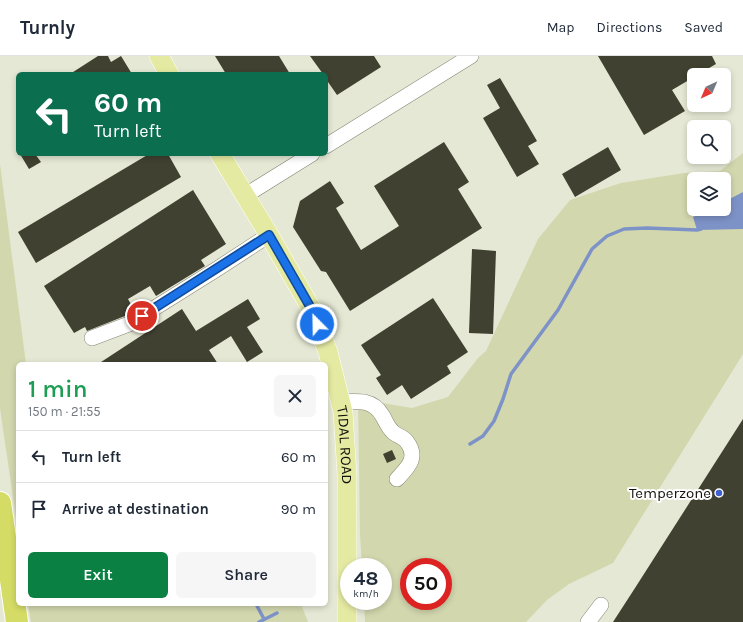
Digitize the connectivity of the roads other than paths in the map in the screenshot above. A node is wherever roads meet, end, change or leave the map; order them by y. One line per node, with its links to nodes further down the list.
1 (159, 56): 3 (main road)
2 (470, 56): 4 (street)
3 (168, 72)
4 (328, 145)
5 (221, 156): 7 (main road, TIDAL ROAD)
6 (309, 156): 7 (street)
7 (246, 195): 8 (main road, TIDAL ROAD)
8 (269, 235): 9 (street); 10 (main road, TIDAL ROAD)
9 (92, 338)
10 (329, 372): 11 (main road, TIDAL ROAD)
11 (341, 402): 12 (street); 16 (main road, TIDAL ROAD)
12 (397, 479)
13 (0, 503): 15 (highway)
14 (601, 606): 17 (street)
15 (17, 622)
16 (347, 622)
17 (588, 622)

